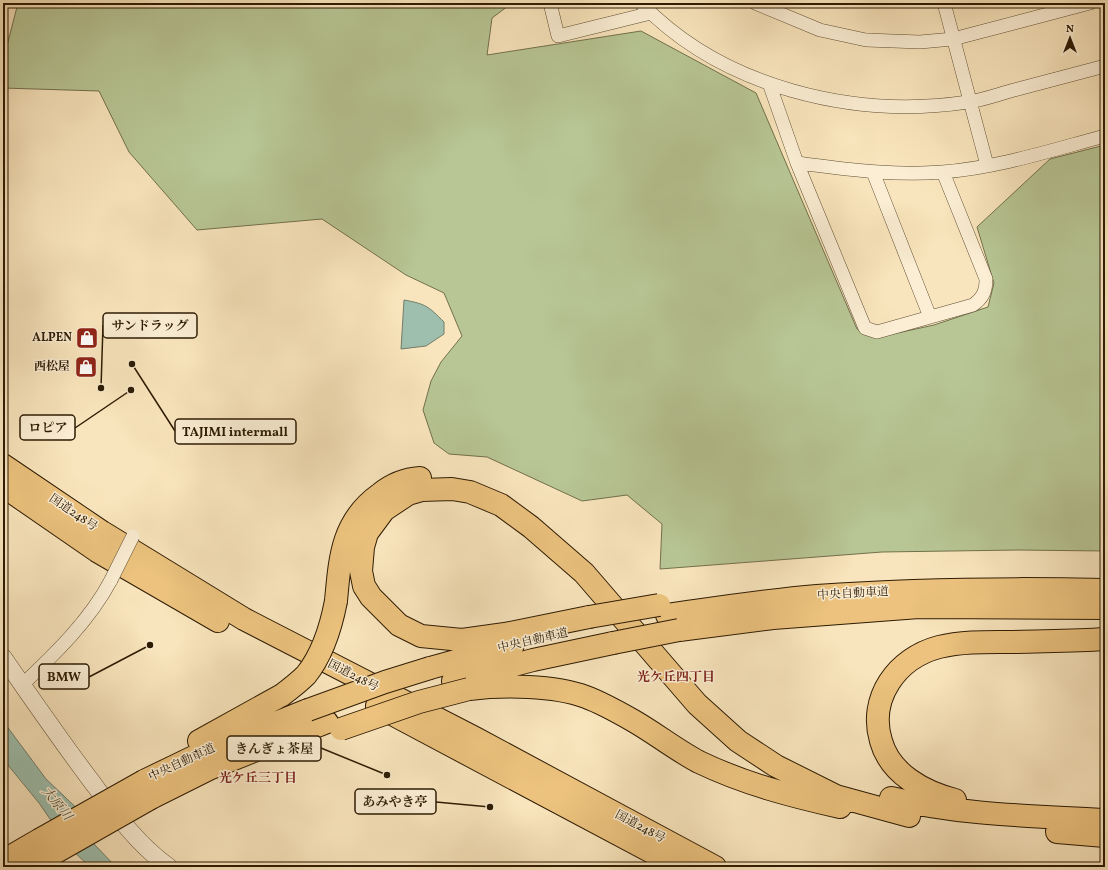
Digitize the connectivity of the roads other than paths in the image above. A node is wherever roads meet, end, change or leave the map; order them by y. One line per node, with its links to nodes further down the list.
1 (550, 3): 6 (street)
2 (641, 3): 6 (street)
3 (755, 3): 7 (street)
4 (944, 3): 7 (street)
5 (1090, 3): 7 (street)
6 (651, 13): 9 (street)
7 (953, 39): 10 (street)
8 (1105, 66): 10 (street)
9 (769, 83): 10 (street); 12 (street)
10 (970, 102): 13 (street)
11 (1105, 136): 13 (street)
12 (797, 163): 14 (street); 16 (street)
13 (987, 165): 15 (street)
14 (873, 172): 15 (street); 16 (street)
15 (943, 172): 16 (street)
16 (930, 317)
17 (3, 465): 38 (highway, 国道248号)
18 (3, 486): 37 (highway, 国道248号)
19 (133, 536): 26 (street, bridge)
20 (1105, 590): 22 (highway, 中央自動車道)
21 (1105, 608): 22 (highway, 中央自動車道)
22 (668, 617): 23 (highway, 中央自動車道); 27 (highway, 中央自動車道, bridge)
23 (594, 622): 28 (highway, 中央自動車道, bridge); 29 (highway)
24 (1105, 639): 30 (highway)
25 (3, 657): 26 (street)
26 (22, 685): 36 (street)
27 (461, 685): 28 (highway, 中央自動車道, bridge); 29 (highway)
28 (144, 784): 30 (highway, bridge); 33 (highway, bridge)
29 (909, 816): 32 (highway)
30 (1046, 816): 31 (highway)
31 (1105, 820)
32 (1105, 836)
33 (45, 844): 34 (highway); 35 (highway)
34 (3, 861)
35 (29, 867)
36 (169, 867)
37 (680, 867)
38 (714, 867)

